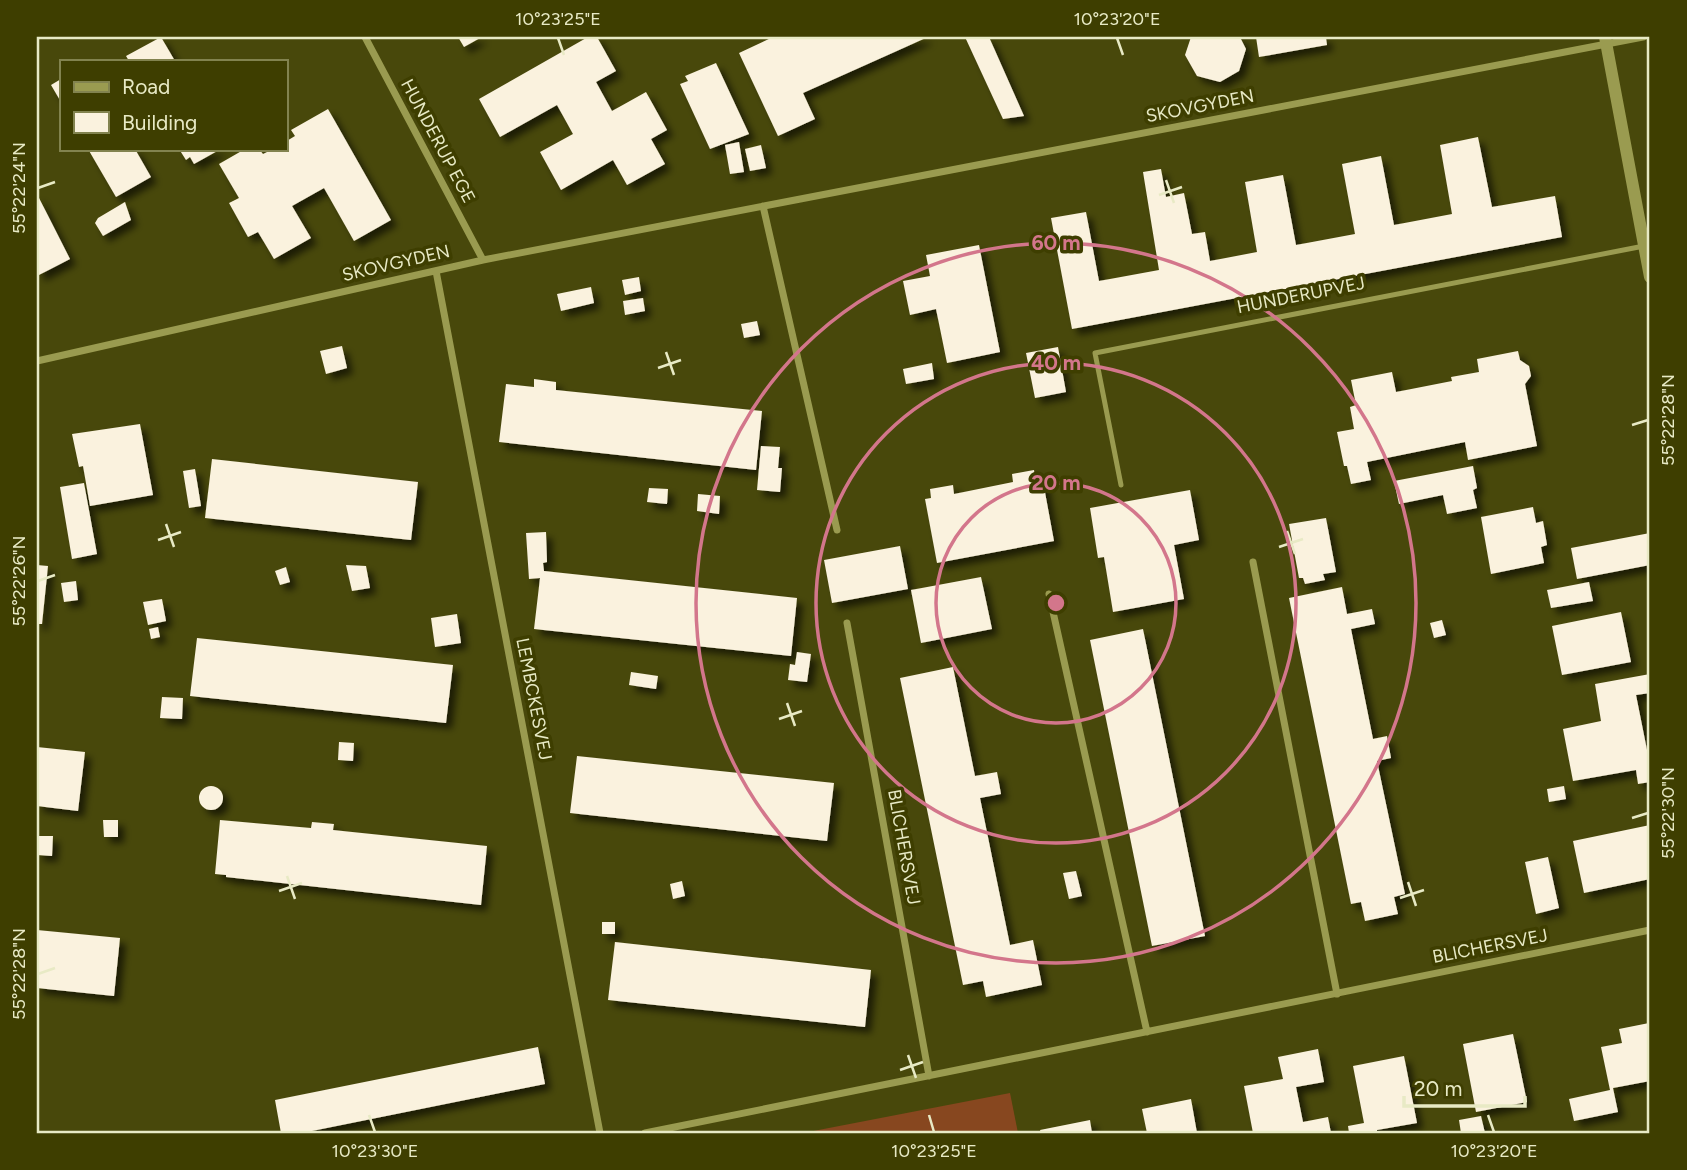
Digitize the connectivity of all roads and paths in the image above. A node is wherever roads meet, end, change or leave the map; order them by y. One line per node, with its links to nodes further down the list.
1 (365, 37): 6 (street, HUNDERUP EGE)
2 (1643, 37): 3 (street, SKOVGYDEN)
3 (1606, 40): 4 (street, SKOVGYDEN); 5 (street)
4 (763, 206): 6 (street, SKOVGYDEN); 11 (street)
5 (1644, 246): 8 (street); 10 (lane, HUNDERUPVEJ)
6 (483, 260): 7 (street, SKOVGYDEN)
7 (436, 271): 9 (street, SKOVGYDEN); 19 (street, LEMBCKESVEJ)
8 (1650, 277)
9 (37, 360)
10 (1121, 485)
11 (837, 530)
12 (1253, 562): 16 (street)
13 (1049, 594): 17 (street)
14 (847, 623): 18 (street, BLICHERSVEJ)
15 (1650, 930): 16 (street, BLICHERSVEJ)
16 (1337, 993): 17 (street, BLICHERSVEJ)
17 (1147, 1032): 18 (street, BLICHERSVEJ)
18 (929, 1076): 20 (street, BLICHERSVEJ)
19 (600, 1133)
20 (645, 1133)

